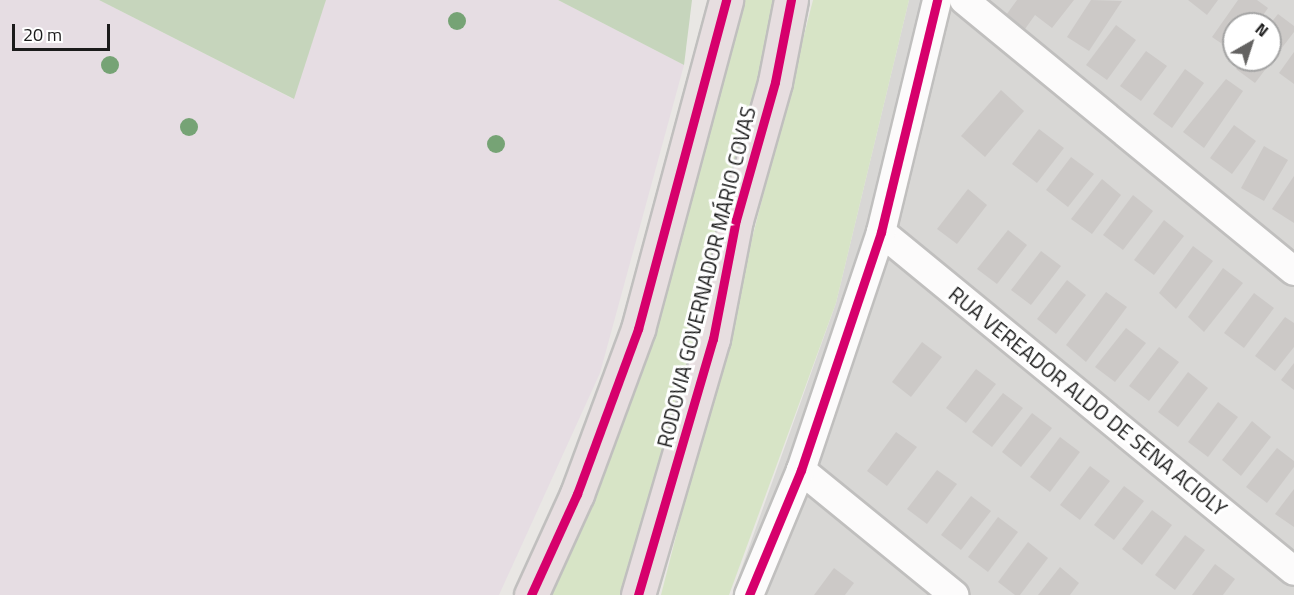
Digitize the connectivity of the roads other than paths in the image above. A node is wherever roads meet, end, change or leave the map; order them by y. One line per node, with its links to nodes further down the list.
1 (726, 0): 9 (highway)
2 (791, 0): 10 (highway, RODOVIA GOVERNADOR MÁRIO COVAS)
3 (937, 0): 5 (street)
4 (964, 0): 6 (street)
5 (881, 232): 7 (street); 8 (street, RUA VEREADOR ALDO DE SENA ACIOLY)
6 (1294, 271)
7 (801, 470): 11 (street); 12 (street)
8 (1294, 571)
9 (531, 595)
10 (638, 595)
11 (749, 595)
12 (954, 595)

